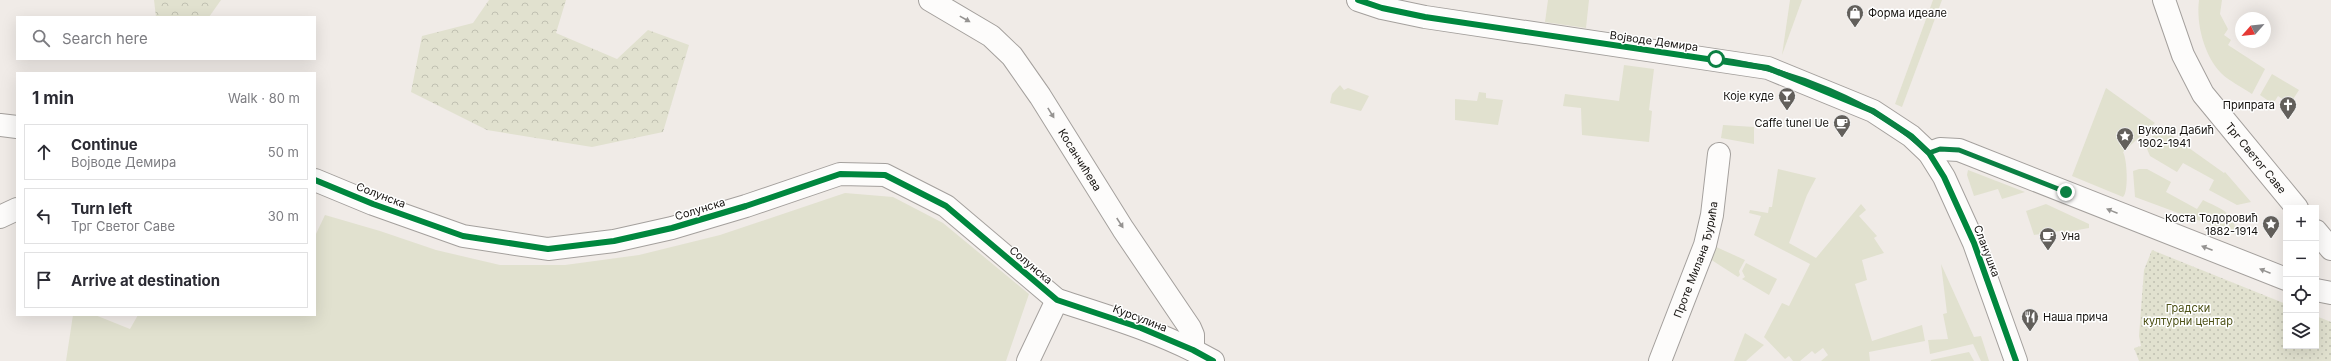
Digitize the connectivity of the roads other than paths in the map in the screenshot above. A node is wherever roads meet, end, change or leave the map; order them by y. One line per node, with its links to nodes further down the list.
1 (930, 0): 18 (street, Косанчићева, one-way to 18)
2 (1358, 0): 6 (street, Војводе Демира)
3 (2164, 0): 9 (street, Трг Светог Саве)
4 (0, 125): 5 (street)
5 (16, 127)
6 (1929, 153): 14 (street, one-way to 6); 22 (street, Сланушка)
7 (1719, 154): 21 (street, Проте Милана Ђурића)
8 (316, 180): 17 (street, Солунска)
9 (2295, 205)
10 (16, 210): 11 (street)
11 (0, 218)
12 (2319, 234): 13 (street)
13 (2331, 248)
14 (2283, 278)
15 (2319, 291): 16 (street)
16 (2331, 293)
17 (1057, 300): 18 (street, Курсулина); 19 (street)
18 (1193, 350): 20 (street, Курсулина)
19 (1028, 361)
20 (1213, 361)
21 (1660, 361)
22 (2016, 361)

